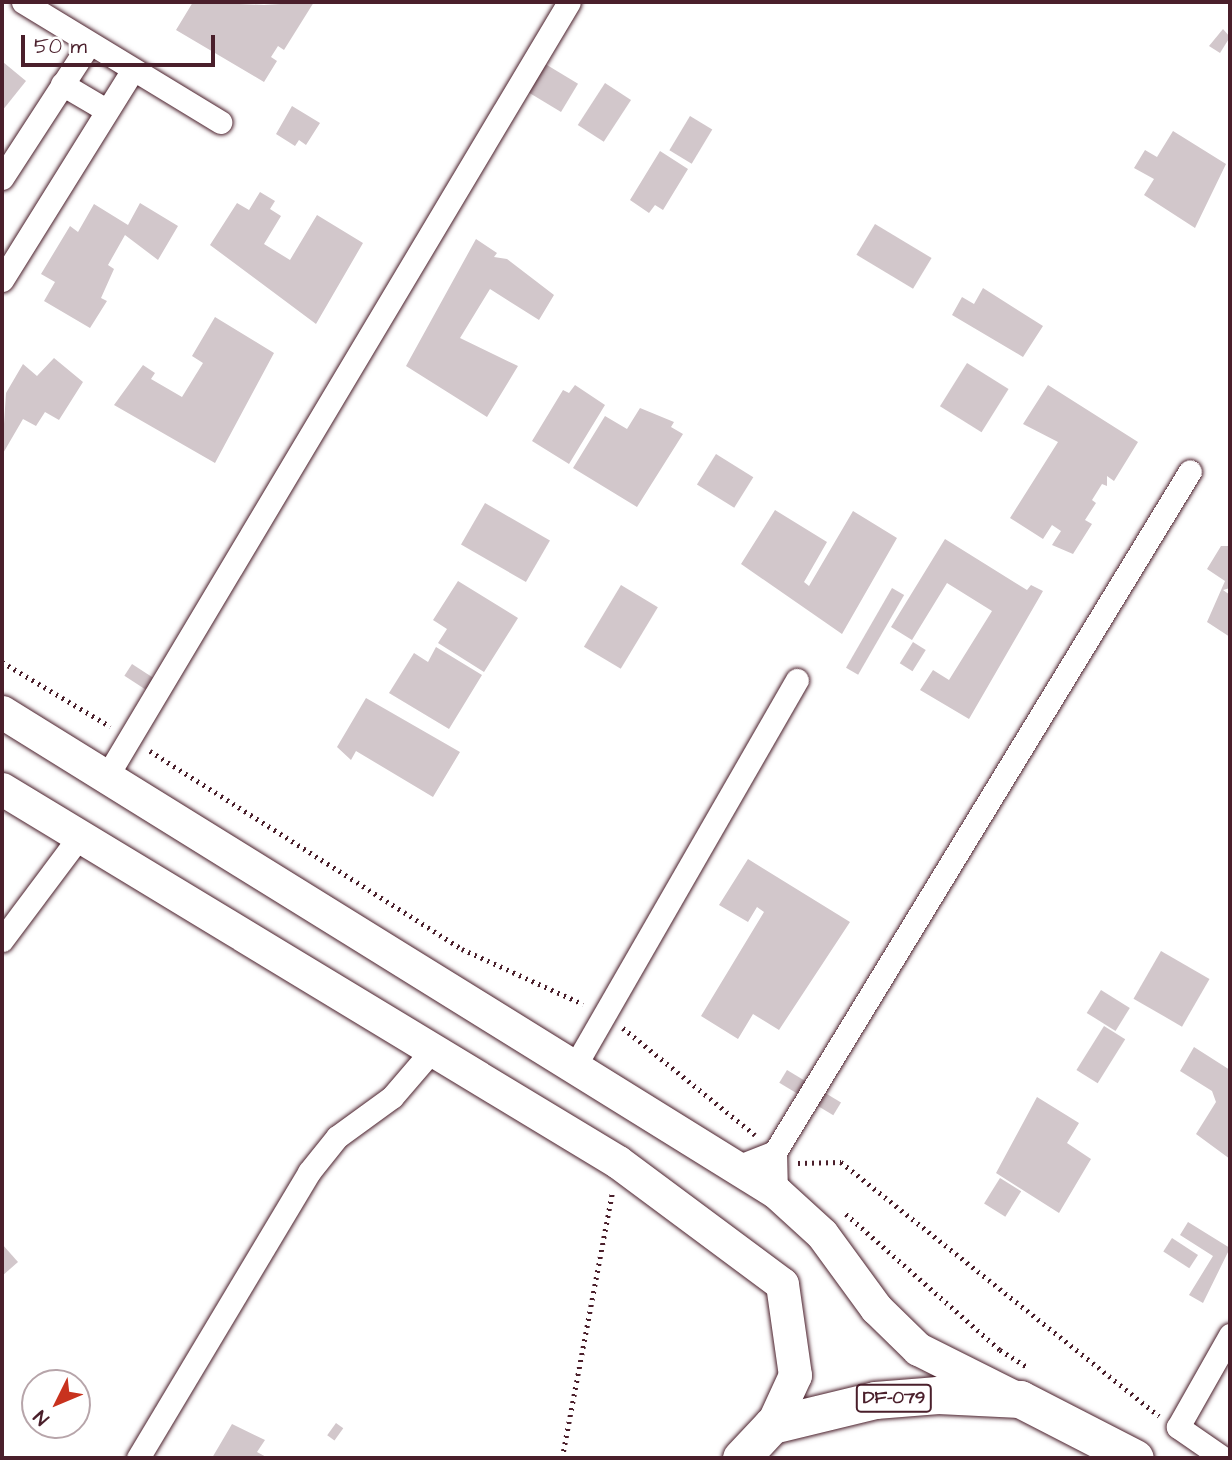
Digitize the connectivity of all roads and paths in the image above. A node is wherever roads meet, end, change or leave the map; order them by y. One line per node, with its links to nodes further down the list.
1 (23, 2): 3 (street)
2 (569, 2): 13 (street)
3 (89, 44): 4 (street); 5 (street)
4 (131, 73): 6 (street); 7 (street)
5 (62, 84): 6 (street); 8 (street)
6 (106, 110): 9 (street)
7 (220, 122)
8 (2, 178)
9 (2, 280)
10 (1190, 471): 20 (street)
11 (797, 680): 18 (street)
12 (2, 712): 13 (main road)
13 (107, 776): 18 (main road)
14 (2, 789): 15 (main road)
15 (79, 837): 16 (street); 17 (main road)
16 (2, 940)
17 (434, 1048): 19 (main road); 25 (street)
18 (576, 1064): 20 (main road)
19 (618, 1162): 23 (main road); 26 (path)
20 (775, 1169): 22 (main road); 24 (path)
21 (1230, 1335): 24 (street)
22 (1020, 1399): 23 (main road, DF-079); 28 (main road, DF-079)
23 (772, 1425): 27 (main road)
24 (1181, 1434): 29 (street)
25 (138, 1458)
26 (562, 1458)
27 (741, 1458)
28 (1135, 1458)
29 (1223, 1458)

